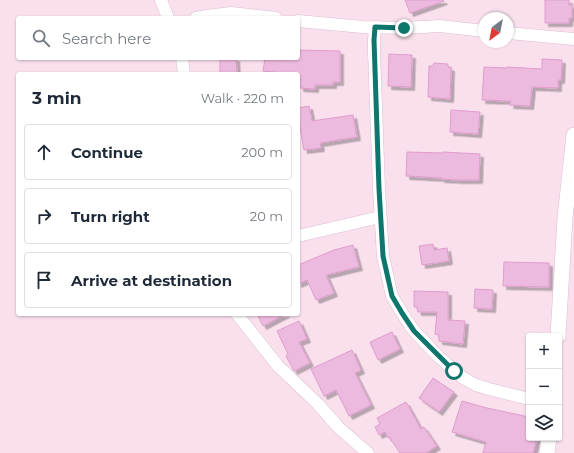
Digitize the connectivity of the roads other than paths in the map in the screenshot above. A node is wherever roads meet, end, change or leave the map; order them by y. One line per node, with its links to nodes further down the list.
1 (161, 0): 2 (street)
2 (167, 16)
3 (207, 16): 4 (street)
4 (258, 16)
5 (300, 21): 6 (street)
6 (375, 27): 7 (street); 13 (street)
7 (478, 30)
8 (514, 34): 9 (street)
9 (574, 40)
10 (182, 60): 11 (street)
11 (184, 72)
12 (574, 135): 15 (street)
13 (380, 217): 14 (street); 18 (street)
14 (300, 236)
15 (568, 257): 17 (street)
16 (239, 316): 20 (street)
17 (558, 333)
18 (526, 399)
19 (549, 441): 21 (street)
20 (368, 453)
21 (547, 453)

